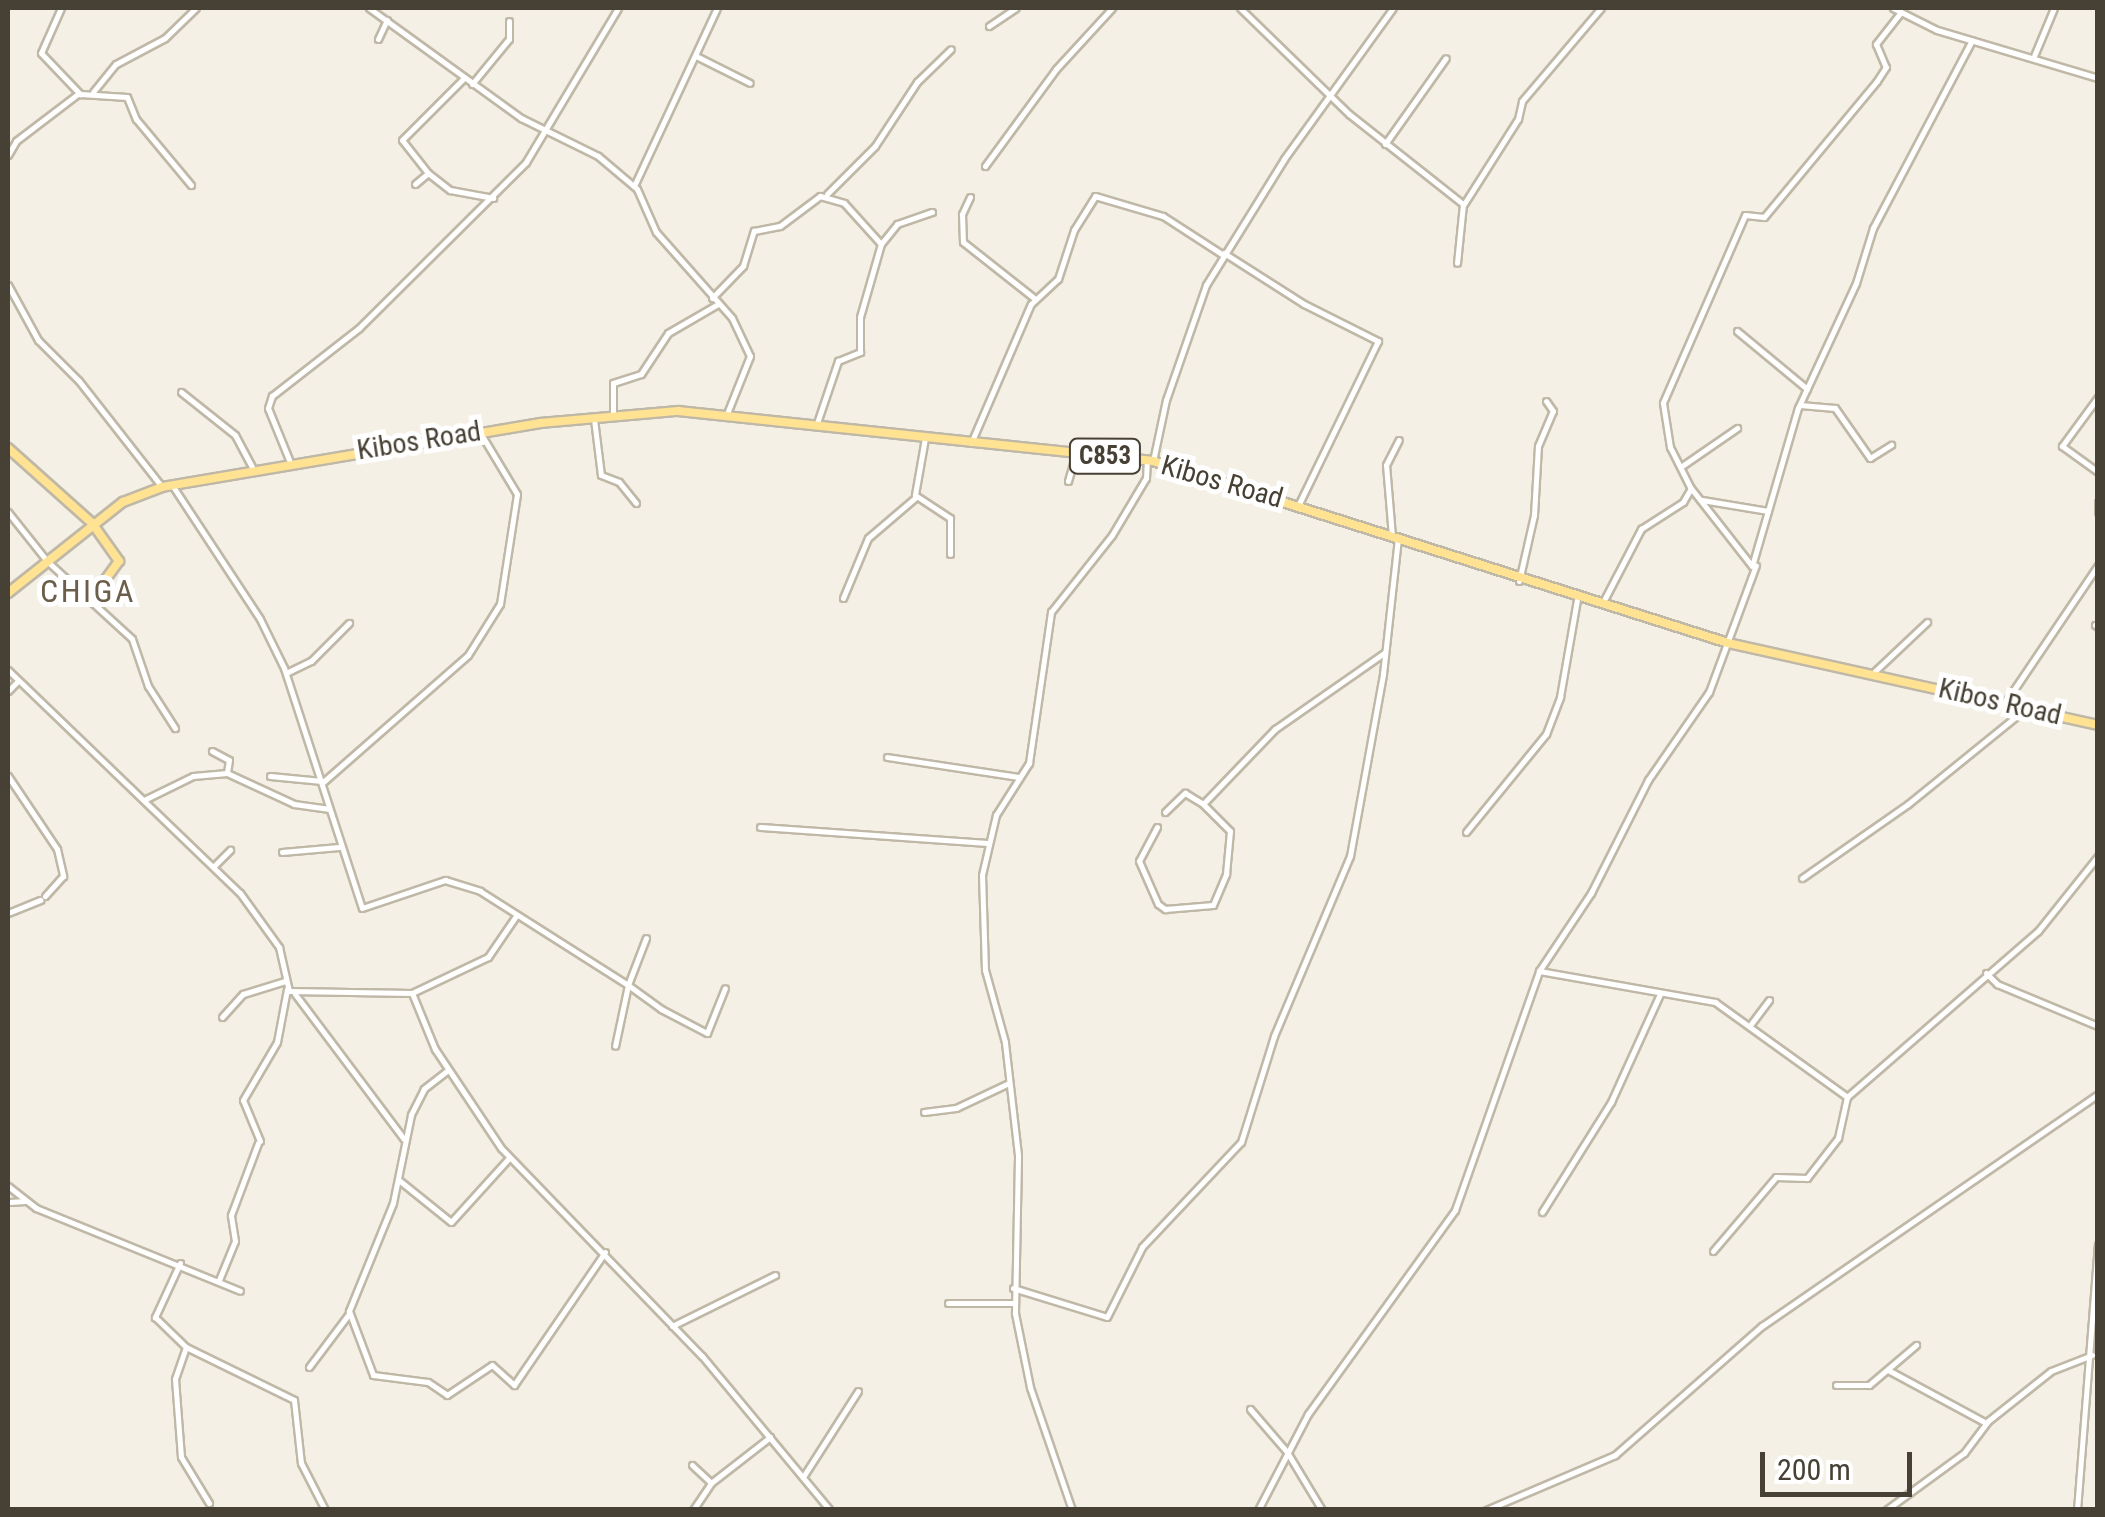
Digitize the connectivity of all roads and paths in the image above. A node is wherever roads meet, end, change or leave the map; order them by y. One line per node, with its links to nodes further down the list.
1 (61, 8): 30 (street)
2 (196, 8): 29 (street)
3 (369, 8): 15 (street)
4 (386, 8): 15 (street)
5 (618, 8): 32 (street)
6 (716, 8): 22 (street)
7 (1016, 8): 18 (street)
8 (1112, 8): 35 (street)
9 (1240, 8): 31 (street)
10 (1394, 8): 31 (street)
11 (1601, 8): 43 (street)
12 (1893, 8): 14 (street)
13 (2054, 8): 23 (street)
14 (1901, 12): 20 (street); 73 (street)
15 (379, 14): 16 (street)
16 (387, 20): 19 (street); 25 (street)
17 (509, 21): 28 (street)
18 (990, 26)
19 (378, 39)
20 (1972, 40): 23 (street); 53 (street)
21 (950, 49): 40 (street)
22 (696, 56): 27 (street); 39 (street)
23 (2034, 56): 26 (street)
24 (1446, 58): 33 (street)
25 (464, 78): 28 (street); 36 (street)
26 (2098, 78)
27 (750, 82)
28 (472, 84): 32 (street)
29 (93, 92): 30 (street); 38 (street)
30 (79, 93): 34 (street)
31 (1330, 94): 33 (street); 46 (street)
32 (547, 132): 39 (street); 42 (street)
33 (1384, 144): 43 (street)
34 (8, 155)
35 (985, 166)
36 (428, 173): 37 (street); 42 (street)
37 (415, 184)
38 (191, 186)
39 (634, 186): 49 (street)
40 (824, 196): 45 (street); 49 (street)
41 (970, 197): 50 (street)
42 (494, 198): 71 (street)
43 (1463, 204): 47 (street)
44 (932, 212): 45 (street)
45 (881, 244): 61 (street)
46 (1224, 254): 50 (street); 70 (street); 82 (street)
47 (1457, 263)
48 (8, 285): 76 (street)
49 (712, 298): 51 (street)
50 (1034, 298): 66 (street)
51 (718, 304): 58 (street); 60 (street)
52 (1737, 331): 53 (street)
53 (1808, 389): 57 (street)
54 (181, 392): 72 (street)
55 (2098, 398): 74 (street)
56 (1546, 401): 92 (street)
57 (1800, 405): 67 (street); 83 (street)
58 (612, 414): 59 (main road, Kibos Road / C853); 60 (main road, Kibos Road / C853)
59 (594, 416): 63 (main road, Kibos Road / C853); 81 (street)
60 (726, 416): 61 (main road, Kibos Road / C853)
61 (816, 426): 64 (main road, Kibos Road / C853)
62 (1737, 428): 73 (street)
63 (480, 432): 71 (main road, Kibos Road / C853); 117 (street)
64 (926, 438): 66 (main road, Kibos Road / C853); 78 (street)
65 (1399, 440): 87 (street)
66 (971, 443): 69 (main road, Kibos Road / C853)
67 (1891, 445)
68 (8, 448): 86 (main road)
69 (1076, 453): 70 (main road, Kibos Road / C853); 75 (street)
70 (1150, 461): 82 (main road, Kibos Road / C853); 116 (street)
71 (290, 462): 72 (main road, Kibos Road / C853)
72 (252, 467): 76 (main road, Kibos Road / C853)
73 (1681, 467): 77 (street)
74 (2098, 472)
75 (1068, 481)
76 (167, 486): 86 (main road, Kibos Road / C853); 104 (street)
77 (1690, 487): 79 (street); 97 (street)
78 (916, 497): 88 (street); 95 (street)
79 (1699, 500): 83 (street); 90 (street)
80 (2098, 502): 85 (street)
81 (636, 504)
82 (1299, 504): 87 (main road, Kibos Road / C853)
83 (1768, 510): 90 (street)
84 (8, 512): 89 (street)
85 (2098, 512)
86 (92, 523): 89 (main road, Kibos Road); 94 (main road)
87 (1395, 537): 92 (main road, Kibos Road / C853); 101 (street)
88 (950, 554)
89 (47, 560): 93 (main road, Kibos Road); 94 (street)
90 (1756, 564): 100 (street)
91 (2098, 565): 107 (street)
92 (1519, 582): 96 (main road, Kibos Road / C853)
93 (8, 593)
94 (92, 598): 110 (street)
95 (843, 598)
96 (1577, 600): 97 (main road, Kibos Road / C853); 124 (street)
97 (1601, 606): 100 (main road, Kibos Road / C853)
98 (1927, 622): 103 (street)
99 (349, 623): 104 (street)
100 (1728, 644): 103 (main road, Kibos Road / C853); 135 (street)
101 (1384, 653): 119 (street); 167 (street)
102 (8, 670): 105 (street)
103 (1874, 672): 107 (main road, Kibos Road / C853)
104 (286, 674): 117 (street)
105 (18, 680): 106 (street); 118 (street)
106 (8, 691)
107 (2005, 702): 108 (main road, Kibos Road / C853)
108 (2026, 708): 109 (main road, Kibos Road / C853); 131 (street)
109 (2098, 725)
110 (175, 728)
111 (212, 751): 113 (street)
112 (888, 757): 116 (street)
113 (227, 773): 118 (street); 120 (street)
114 (8, 776): 132 (street)
115 (270, 776): 117 (street)
116 (1020, 777): 125 (street)
117 (322, 782): 120 (street)
118 (146, 799): 130 (street)
119 (1203, 804): 121 (street); 123 (street)
120 (328, 808): 126 (street)
121 (1165, 812)
122 (760, 827): 125 (street)
123 (1157, 827)
124 (1466, 832)
125 (988, 843): 150 (street)
126 (339, 847): 128 (street); 133 (street)
127 (230, 850): 130 (street)
128 (282, 852)
129 (2098, 856): 136 (street)
130 (214, 866): 137 (street)
131 (1802, 878)
132 (8, 914)
133 (516, 916): 138 (street); 141 (street)
134 (646, 938): 138 (street)
135 (1539, 972): 143 (street); 183 (street)
136 (1986, 974): 147 (street); 152 (street)
137 (286, 980): 140 (street); 145 (street)
138 (628, 985): 139 (street); 148 (street)
139 (725, 988)
140 (287, 989): 142 (street); 166 (street)
141 (412, 993): 142 (street); 149 (street)
142 (295, 994): 154 (street)
143 (1660, 994): 146 (street); 160 (street)
144 (1768, 1000): 146 (street)
145 (222, 1016)
146 (1751, 1024): 152 (street)
147 (2098, 1026)
148 (616, 1046)
149 (448, 1070): 154 (street); 155 (street)
150 (1009, 1083): 153 (street); 167 (street)
151 (2098, 1094): 194 (street)
152 (1848, 1097): 163 (street)
153 (924, 1112)
154 (404, 1139): 156 (street)
155 (509, 1158): 156 (street); 162 (street)
156 (400, 1181): 171 (street)
157 (8, 1186): 158 (street)
158 (25, 1201): 159 (street); 164 (street)
159 (10, 1202)
160 (1542, 1212)
161 (2098, 1246): 175 (street)
162 (605, 1252): 171 (street); 172 (street)
163 (1714, 1252)
164 (180, 1263): 166 (street); 174 (street)
165 (775, 1275): 172 (street)
166 (218, 1280): 168 (street)
167 (1012, 1288): 170 (street)
168 (240, 1291)
169 (948, 1303): 170 (street)
170 (1014, 1303): 191 (street)
171 (349, 1312): 176 (street)
172 (672, 1326): 182 (street)
173 (1916, 1345): 177 (street)
174 (186, 1346): 187 (street); 188 (street)
175 (2092, 1355): 181 (street); 196 (street)
176 (309, 1367)
177 (1888, 1370): 178 (street); 181 (street)
178 (1836, 1385)
179 (858, 1391): 185 (street)
180 (1250, 1409): 183 (street)
181 (1986, 1423): 195 (street)
182 (770, 1437): 185 (street); 186 (street)
183 (1287, 1452): 192 (street); 193 (street)
184 (692, 1465): 186 (street)
185 (802, 1477): 190 (street)
186 (712, 1483): 189 (street)
187 (208, 1503)
188 (325, 1510)
189 (694, 1510)
190 (830, 1510)
191 (1072, 1510)
192 (1258, 1510)
193 (1322, 1510)
194 (1486, 1510)
195 (1886, 1510)
196 (2077, 1510)

